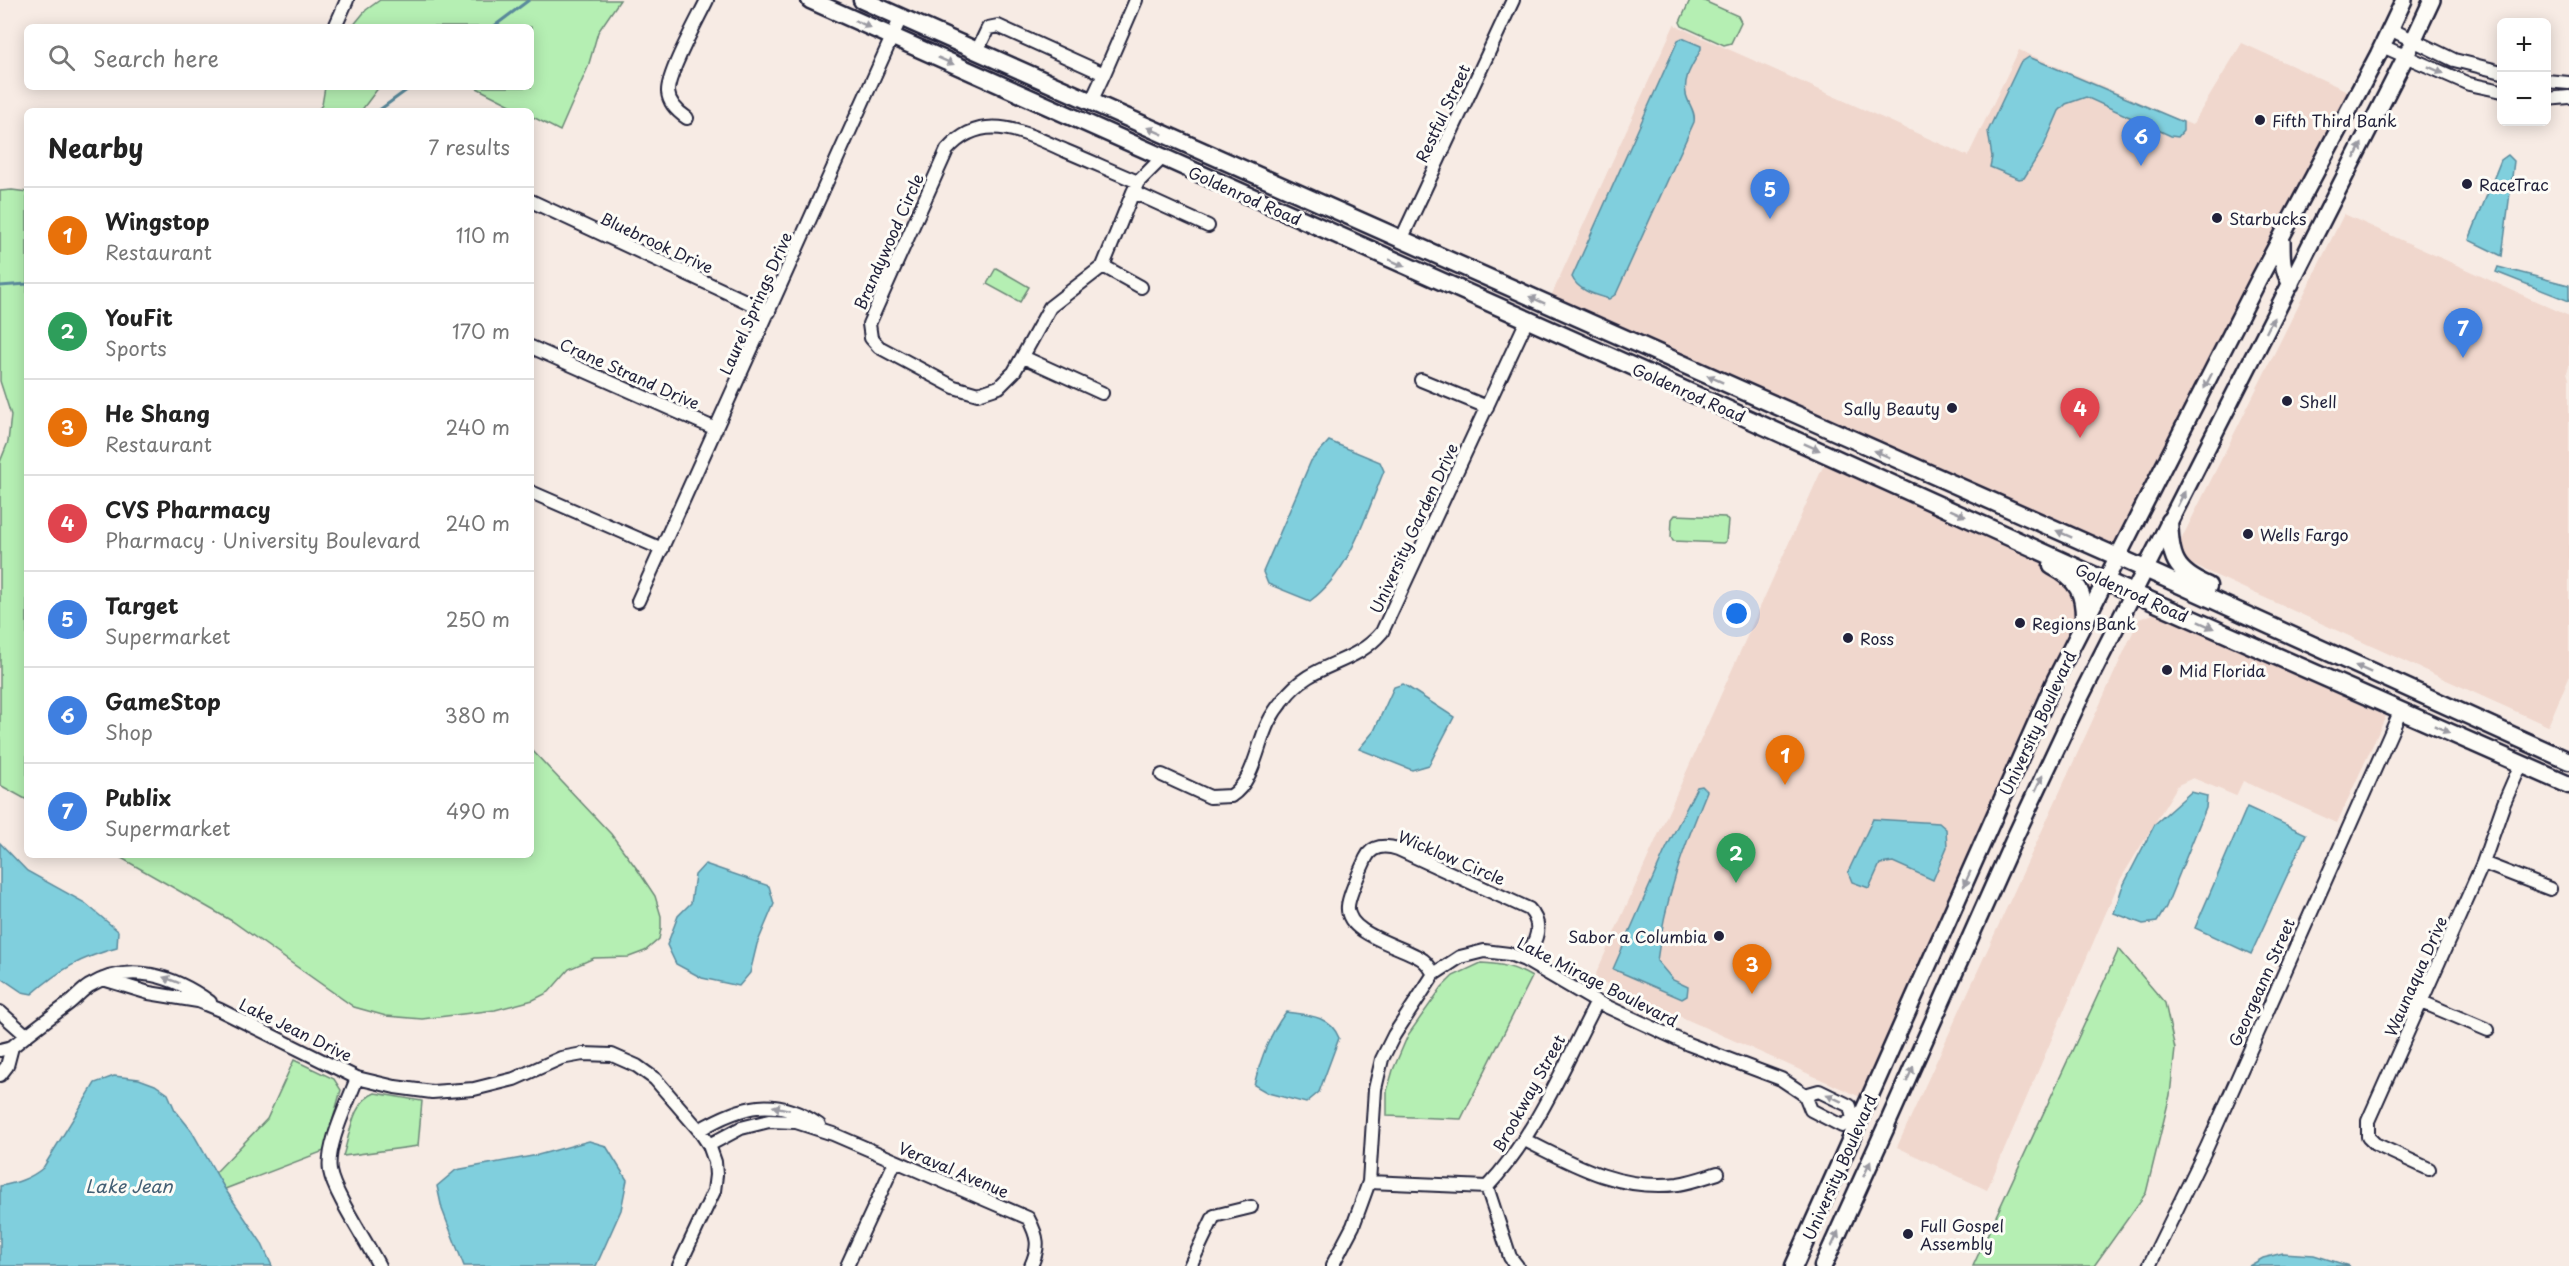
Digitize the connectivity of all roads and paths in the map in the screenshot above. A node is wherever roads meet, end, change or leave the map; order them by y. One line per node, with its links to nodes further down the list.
1 (347, 0): 10 (street)
2 (707, 0): 25 (street)
3 (810, 0): 12 (main road, Goldenrod Road, one-way to 12)
4 (1136, 0): 18 (street)
5 (1513, 0): 33 (street, Restful Street)
6 (2404, 0): 11 (street, University Boulevard)
7 (2432, 0): 13 (street, University Boulevard)
8 (864, 1): 9 (main road, Goldenrod Road)
9 (901, 17): 12 (street, Laurel Springs Drive); 15 (main road, Goldenrod Road)
10 (336, 24)
11 (2390, 29): 13 (street); 14 (street, University Boulevard)
12 (893, 37): 26 (main road, Goldenrod Road, one-way to 26); 37 (street, Laurel Springs Drive)
13 (2413, 40): 16 (street, University Boulevard); 17 (street)
14 (2382, 46): 16 (street); 32 (street, University Boulevard)
15 (977, 51): 18 (street); 24 (main road, Goldenrod Road)
16 (2406, 56): 21 (street, one-way to 21); 35 (street, University Boulevard, one-way to 16)
17 (2497, 71)
18 (1104, 74): 24 (street)
19 (2551, 81): 20 (street)
20 (2569, 83)
21 (2497, 90)
22 (2569, 98): 23 (street)
23 (2551, 99)
24 (1091, 102): 28 (main road, Goldenrod Road, one-way to 24)
25 (687, 118)
26 (1162, 158): 27 (street); 28 (main road); 30 (main road, Goldenrod Road)
27 (1136, 187): 31 (street, Brandywood Circle); 34 (street); 41 (street, Brandywood Circle)
28 (1291, 191): 33 (main road, Goldenrod Road)
29 (534, 202): 37 (street, Bluebrook Drive)
30 (1267, 205): 33 (main road); 38 (main road, Goldenrod Road, one-way to 38)
31 (1208, 226)
32 (2282, 235): 35 (street); 52 (street, University Boulevard, one-way to 52)
33 (1401, 240): 40 (main road, Goldenrod Road, one-way to 33)
34 (1103, 266): 36 (street); 41 (street, Brandywood Circle)
35 (2291, 284): 49 (street, University Boulevard, one-way to 35)
36 (1141, 287)
37 (769, 312): 47 (street, Laurel Springs Drive)
38 (1527, 320): 40 (main road); 45 (street, University Garden Drive); 46 (main road, Goldenrod Road)
39 (534, 348): 47 (street, Crane Strand Drive)
40 (1662, 356): 44 (main road, Goldenrod Road, one-way to 40)
41 (1023, 357): 43 (street)
42 (1421, 380): 45 (street)
43 (1102, 393)
44 (1768, 403): 46 (street); 52 (main road, Goldenrod Road, one-way to 44)
45 (1487, 407): 66 (street, University Garden Drive)
46 (1758, 423): 50 (main road, Goldenrod Road, one-way to 50)
47 (716, 429): 51 (street, Laurel Springs Drive)
48 (534, 493): 51 (street)
49 (2169, 521): 53 (street, University Boulevard); 58 (main road)
50 (1985, 525): 54 (main road, Goldenrod Road); 57 (main road)
51 (662, 549): 56 (street, Laurel Springs Drive)
52 (2118, 558): 53 (main road, Goldenrod Road); 54 (street, University Boulevard)
53 (2145, 569): 55 (street, University Boulevard); 58 (main road, Goldenrod Road)
54 (2106, 580): 55 (main road, Goldenrod Road); 57 (street, University Boulevard)
55 (2133, 593): 59 (main road, Goldenrod Road, one-way to 59); 85 (street, University Boulevard, one-way to 55)
56 (638, 601)
57 (2084, 623): 84 (street, University Boulevard, one-way to 84)
58 (2337, 657): 60 (main road, Goldenrod Road, one-way to 58)
59 (2296, 664): 60 (main road); 61 (main road, Goldenrod Road)
60 (2416, 693): 62 (main road, Goldenrod Road)
61 (2401, 710): 62 (main road); 64 (main road, Goldenrod Road, one-way to 64); 105 (street, Georgeann Street)
62 (2527, 742): 63 (main road, Goldenrod Road)
63 (2569, 761)
64 (2522, 764): 65 (main road); 67 (main road, Goldenrod Road); 68 (street, Waunaqua Drive)
65 (2569, 769)
66 (1162, 775)
67 (2569, 785)
68 (2483, 864): 69 (street); 74 (street, Waunaqua Drive)
69 (2550, 888)
70 (1526, 960): 71 (street, Lake Mirage Boulevard); 71 (street, Wicklow Circle); 73 (street, Lake Mirage Boulevard)
71 (1434, 974): 93 (street, Lake Mirage Boulevard)
72 (103, 979): 75 (street, Lake Jean Drive); 75 (street, Lake Jean Drive, one-way to 72); 78 (street, Lake Jean Drive)
73 (1597, 1002): 83 (street, Lake Mirage Boulevard); 88 (street, Brookway Street)
74 (2422, 1002): 77 (street); 91 (street, Waunaqua Drive)
75 (220, 1010): 82 (street, Lake Jean Drive)
76 (0, 1012): 78 (street)
77 (2488, 1030)
78 (26, 1035): 80 (street, Lake Jean Drive)
79 (0, 1036): 80 (street)
80 (6, 1048): 81 (street, Lake Jean Drive)
81 (0, 1075)
82 (357, 1078): 86 (street, Lake Jean Drive); 96 (street, Lake Jean Drive)
83 (1805, 1095): 84 (street, Lake Mirage Boulevard, one-way to 83); 84 (street, Lake Mirage Boulevard)
84 (1856, 1120): 103 (main road, University Boulevard)
85 (1886, 1128): 104 (main road, University Boulevard, one-way to 85)
86 (699, 1130): 87 (street, Veraval Avenue, one-way to 86); 89 (street, Lake Jean Drive)
87 (833, 1134): 89 (street, Veraval Avenue); 90 (street, Veraval Avenue)
88 (1525, 1140): 92 (street); 94 (street, Brookway Street)
89 (709, 1145): 97 (street)
90 (895, 1162): 98 (street); 99 (street, Veraval Avenue)
91 (2429, 1169)
92 (1718, 1173)
93 (1369, 1182): 94 (street); 101 (street, Lake Mirage Boulevard)
94 (1487, 1187): 102 (street)
95 (1251, 1207): 100 (street)
96 (379, 1266)
97 (679, 1266)
98 (847, 1266)
99 (1031, 1266)
100 (1190, 1266)
101 (1332, 1266)
102 (1516, 1266)
103 (1794, 1266)
104 (1823, 1266)
105 (2149, 1266)

